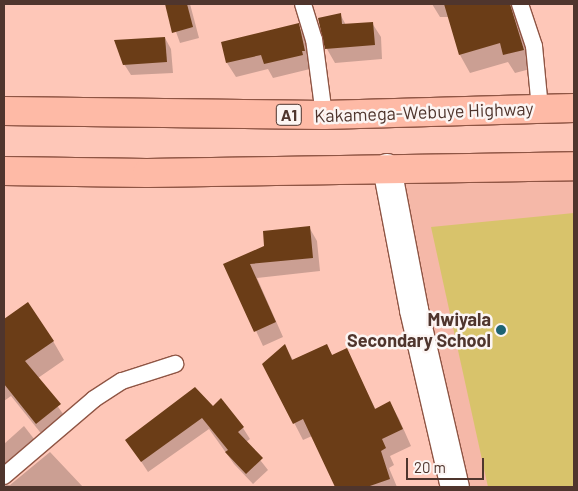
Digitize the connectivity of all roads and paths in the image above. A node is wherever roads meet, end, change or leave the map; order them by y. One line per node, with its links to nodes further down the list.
1 (303, 4): 6 (lane)
2 (520, 4): 3 (lane)
3 (540, 108): 4 (highway, Kakamega-Webuye Highway / A1); 6 (highway, Kakamega-Webuye Highway / A1)
4 (574, 108)
5 (4, 112): 6 (highway, Kakamega-Webuye Highway / A1)
6 (324, 115)
7 (574, 166): 8 (highway)
8 (387, 168): 9 (highway); 12 (street)
9 (4, 171)
10 (175, 364): 11 (lane)
11 (4, 476)
12 (455, 487)

